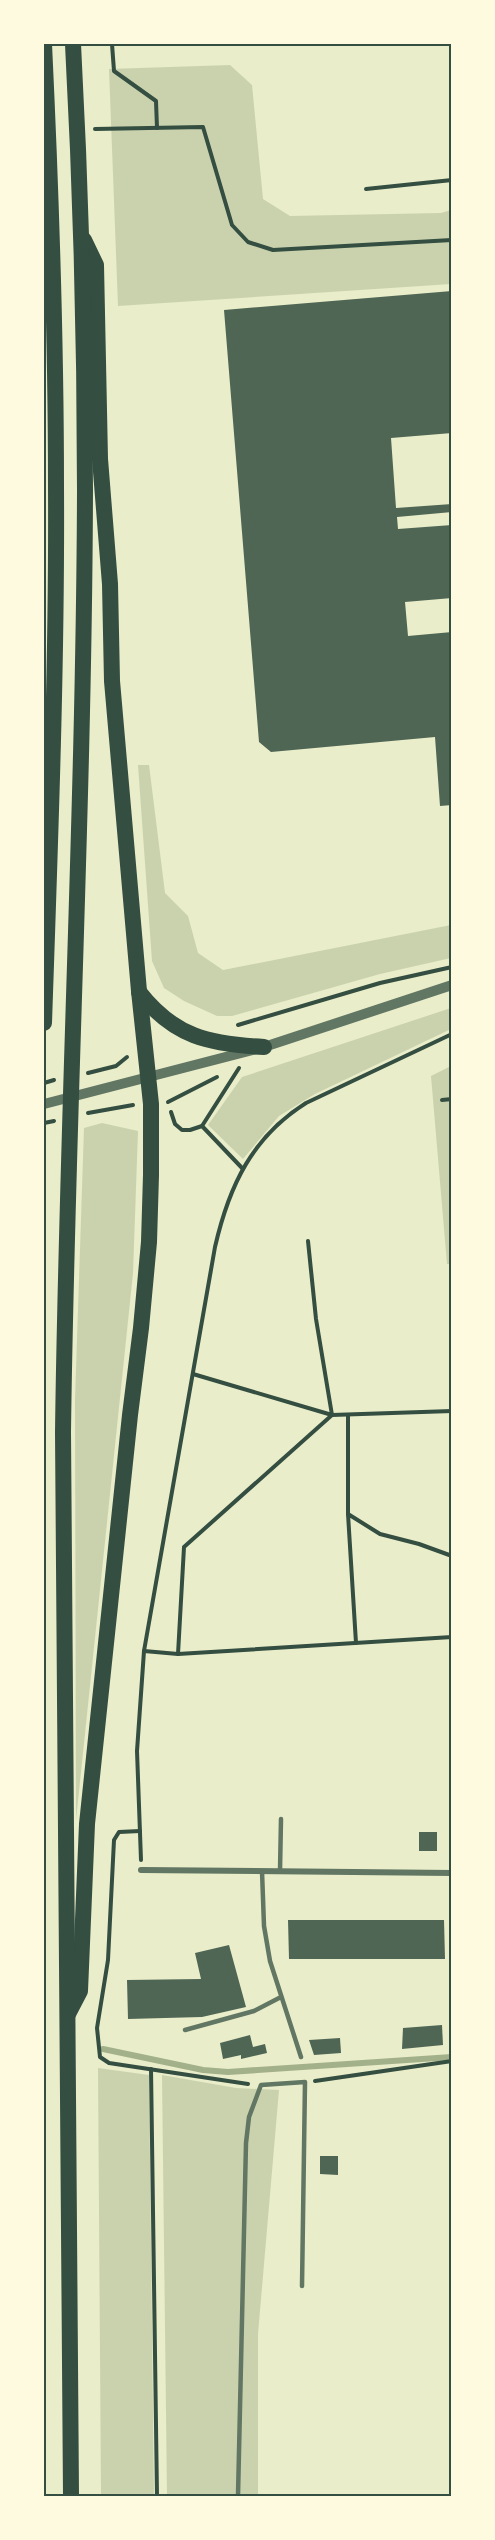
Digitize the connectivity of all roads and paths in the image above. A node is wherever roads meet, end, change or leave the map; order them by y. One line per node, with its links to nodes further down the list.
1 (44, 44): 13 (highway)
2 (73, 44): 8 (highway)
3 (112, 44): 4 (path)
4 (156, 128): 5 (path); 9 (path)
5 (88, 129)
6 (452, 180): 7 (path)
7 (366, 189)
8 (81, 233): 12 (highway); 47 (highway)
9 (452, 240)
10 (452, 967): 14 (path)
11 (452, 985): 16 (street)
12 (139, 992): 16 (highway); 20 (highway)
13 (44, 1023)
14 (233, 1026)
15 (452, 1034): 28 (path)
16 (264, 1047): 20 (street)
17 (130, 1054): 19 (path)
18 (239, 1068): 27 (path)
19 (100, 1070)
20 (149, 1078): 24 (street); 47 (highway)
21 (452, 1099): 22 (path)
22 (442, 1100)
23 (170, 1102): 27 (path)
24 (44, 1104)
25 (128, 1105): 26 (path)
26 (104, 1110)
27 (202, 1126): 28 (path)
28 (242, 1168): 30 (path)
29 (308, 1241): 32 (path)
30 (193, 1374): 32 (path); 38 (path)
31 (452, 1411): 33 (path)
32 (332, 1415): 33 (path); 39 (path)
33 (348, 1416): 34 (path)
34 (348, 1514): 35 (path); 37 (path)
35 (452, 1556)
36 (452, 1637): 37 (path)
37 (356, 1643): 39 (path)
38 (144, 1651): 39 (path); 41 (path)
39 (178, 1654)
40 (281, 1819): 44 (lane)
41 (140, 1831): 42 (path); 51 (path)
42 (141, 1870): 43 (street)
43 (262, 1871): 44 (street); 46 (lane)
44 (280, 1871): 45 (street)
45 (452, 1873)
46 (281, 1997): 48 (lane); 49 (lane)
47 (67, 2018): 55 (highway)
48 (185, 2030)
49 (301, 2057)
50 (452, 2061): 52 (path)
51 (151, 2069): 53 (path); 56 (path)
52 (305, 2082): 53 (lane); 54 (lane)
53 (261, 2085): 57 (lane)
54 (302, 2286)
55 (71, 2496)
56 (157, 2496)
57 (238, 2496)

